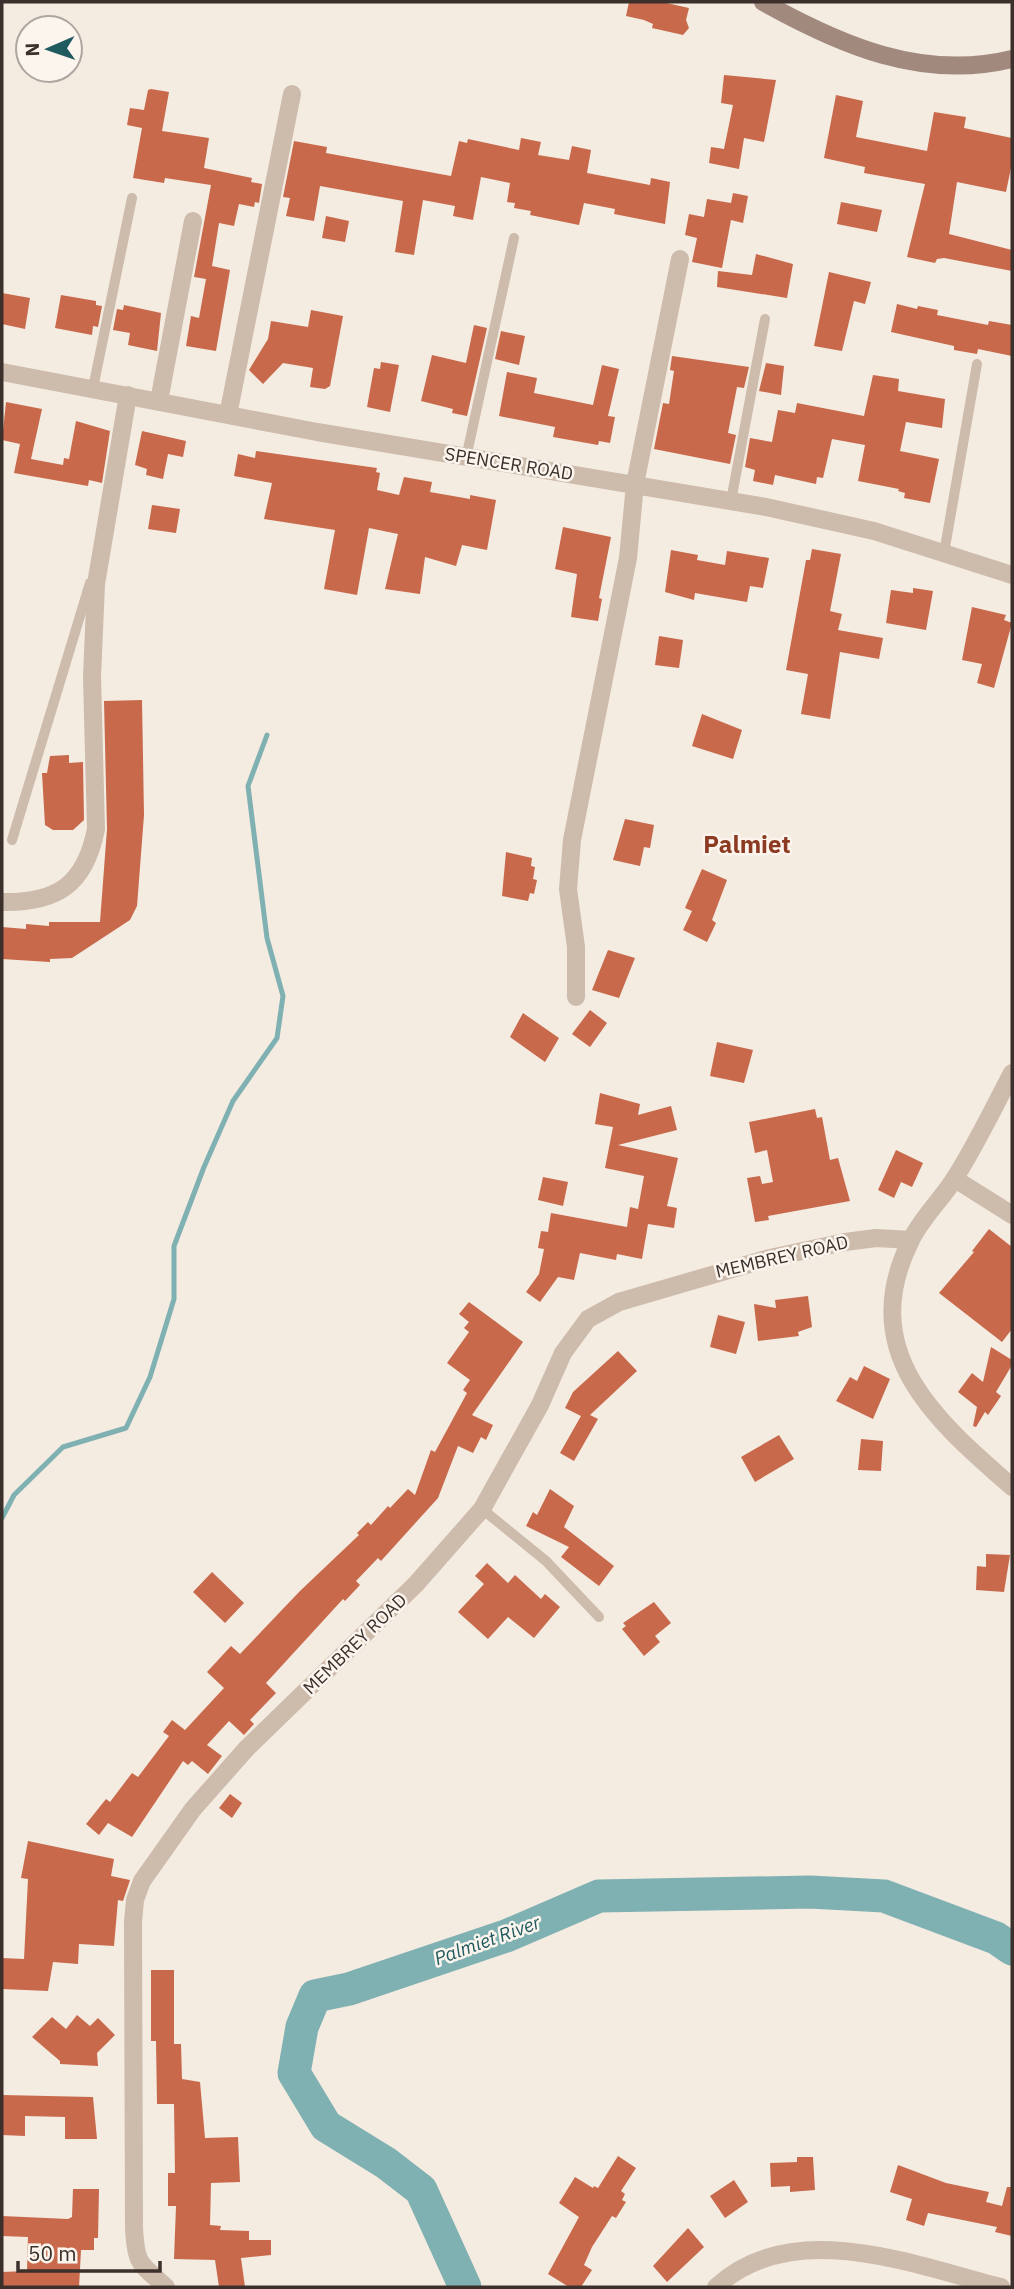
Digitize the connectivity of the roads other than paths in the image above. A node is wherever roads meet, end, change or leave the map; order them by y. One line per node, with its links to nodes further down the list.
1 (762, 2): 2 (street)
2 (1012, 60)
3 (292, 94): 14 (street)
4 (132, 198): 11 (lane)
5 (193, 221): 13 (street)
6 (514, 238): 15 (lane)
7 (680, 259): 16 (street)
8 (765, 319): 17 (lane)
9 (977, 363): 19 (lane)
10 (2, 372): 11 (street, SPENCER ROAD)
11 (93, 388): 12 (street, SPENCER ROAD)
12 (128, 395): 13 (street, SPENCER ROAD); 18 (street)
13 (159, 401): 14 (street, SPENCER ROAD)
14 (228, 415): 15 (street, SPENCER ROAD)
15 (466, 458): 16 (street, SPENCER ROAD)
16 (635, 484): 17 (street, SPENCER ROAD); 23 (street)
17 (731, 501): 19 (street, SPENCER ROAD)
18 (100, 548): 21 (lane); 22 (street)
19 (944, 553): 20 (street, SPENCER ROAD)
20 (1012, 575)
21 (12, 840)
22 (2, 902)
23 (576, 997)
24 (1012, 1073): 25 (street)
25 (955, 1179): 26 (street); 27 (street)
26 (1012, 1215)
27 (911, 1240): 28 (street); 29 (street, MEMBREY ROAD)
28 (1012, 1487)
29 (482, 1509): 30 (lane); 31 (street, MEMBREY ROAD)
30 (599, 1617)
31 (166, 2287)
32 (716, 2287): 33 (street)
33 (1001, 2287)

